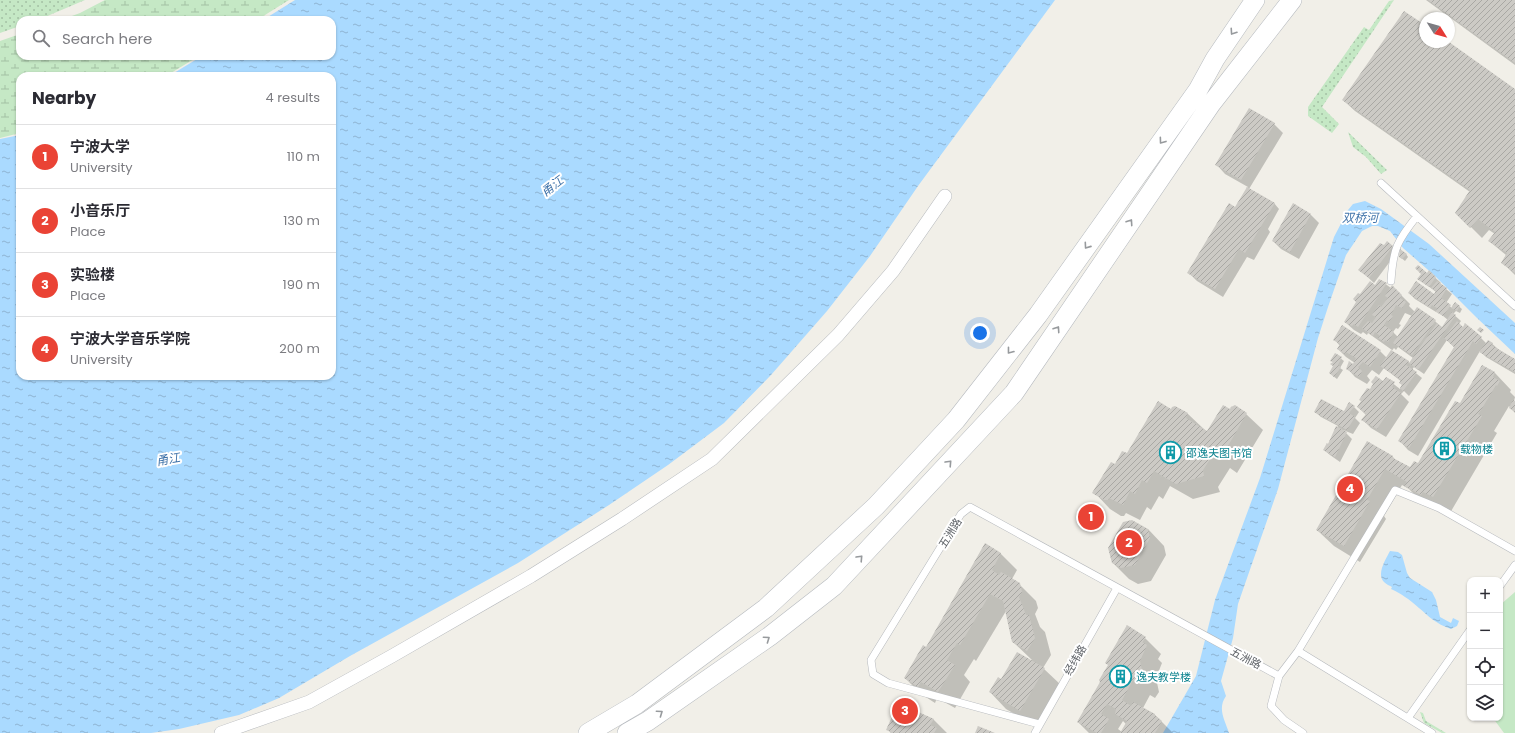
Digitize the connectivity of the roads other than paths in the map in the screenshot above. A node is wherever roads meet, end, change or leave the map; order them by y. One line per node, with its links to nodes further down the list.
1 (1256, 0): 18 (street, one-way to 18)
2 (1292, 0): 19 (street, one-way to 2)
3 (1381, 183): 5 (lane)
4 (945, 196): 17 (street)
5 (1417, 216): 6 (lane); 7 (lane)
6 (1391, 281)
7 (1515, 306)
8 (1515, 551): 13 (lane)
9 (1515, 565): 10 (lane)
10 (1503, 582)
11 (1117, 588): 14 (lane, 五洲路); 16 (lane, 经纬路); 16 (lane, 五洲路)
12 (1467, 634): 15 (lane)
13 (1298, 651): 14 (lane); 15 (lane)
14 (1279, 676): 21 (lane)
15 (1408, 718): 22 (lane)
16 (1039, 724): 20 (lane, 经纬路)
17 (221, 733)
18 (588, 733)
19 (626, 733)
20 (1035, 733)
21 (1303, 733)
22 (1432, 733)

